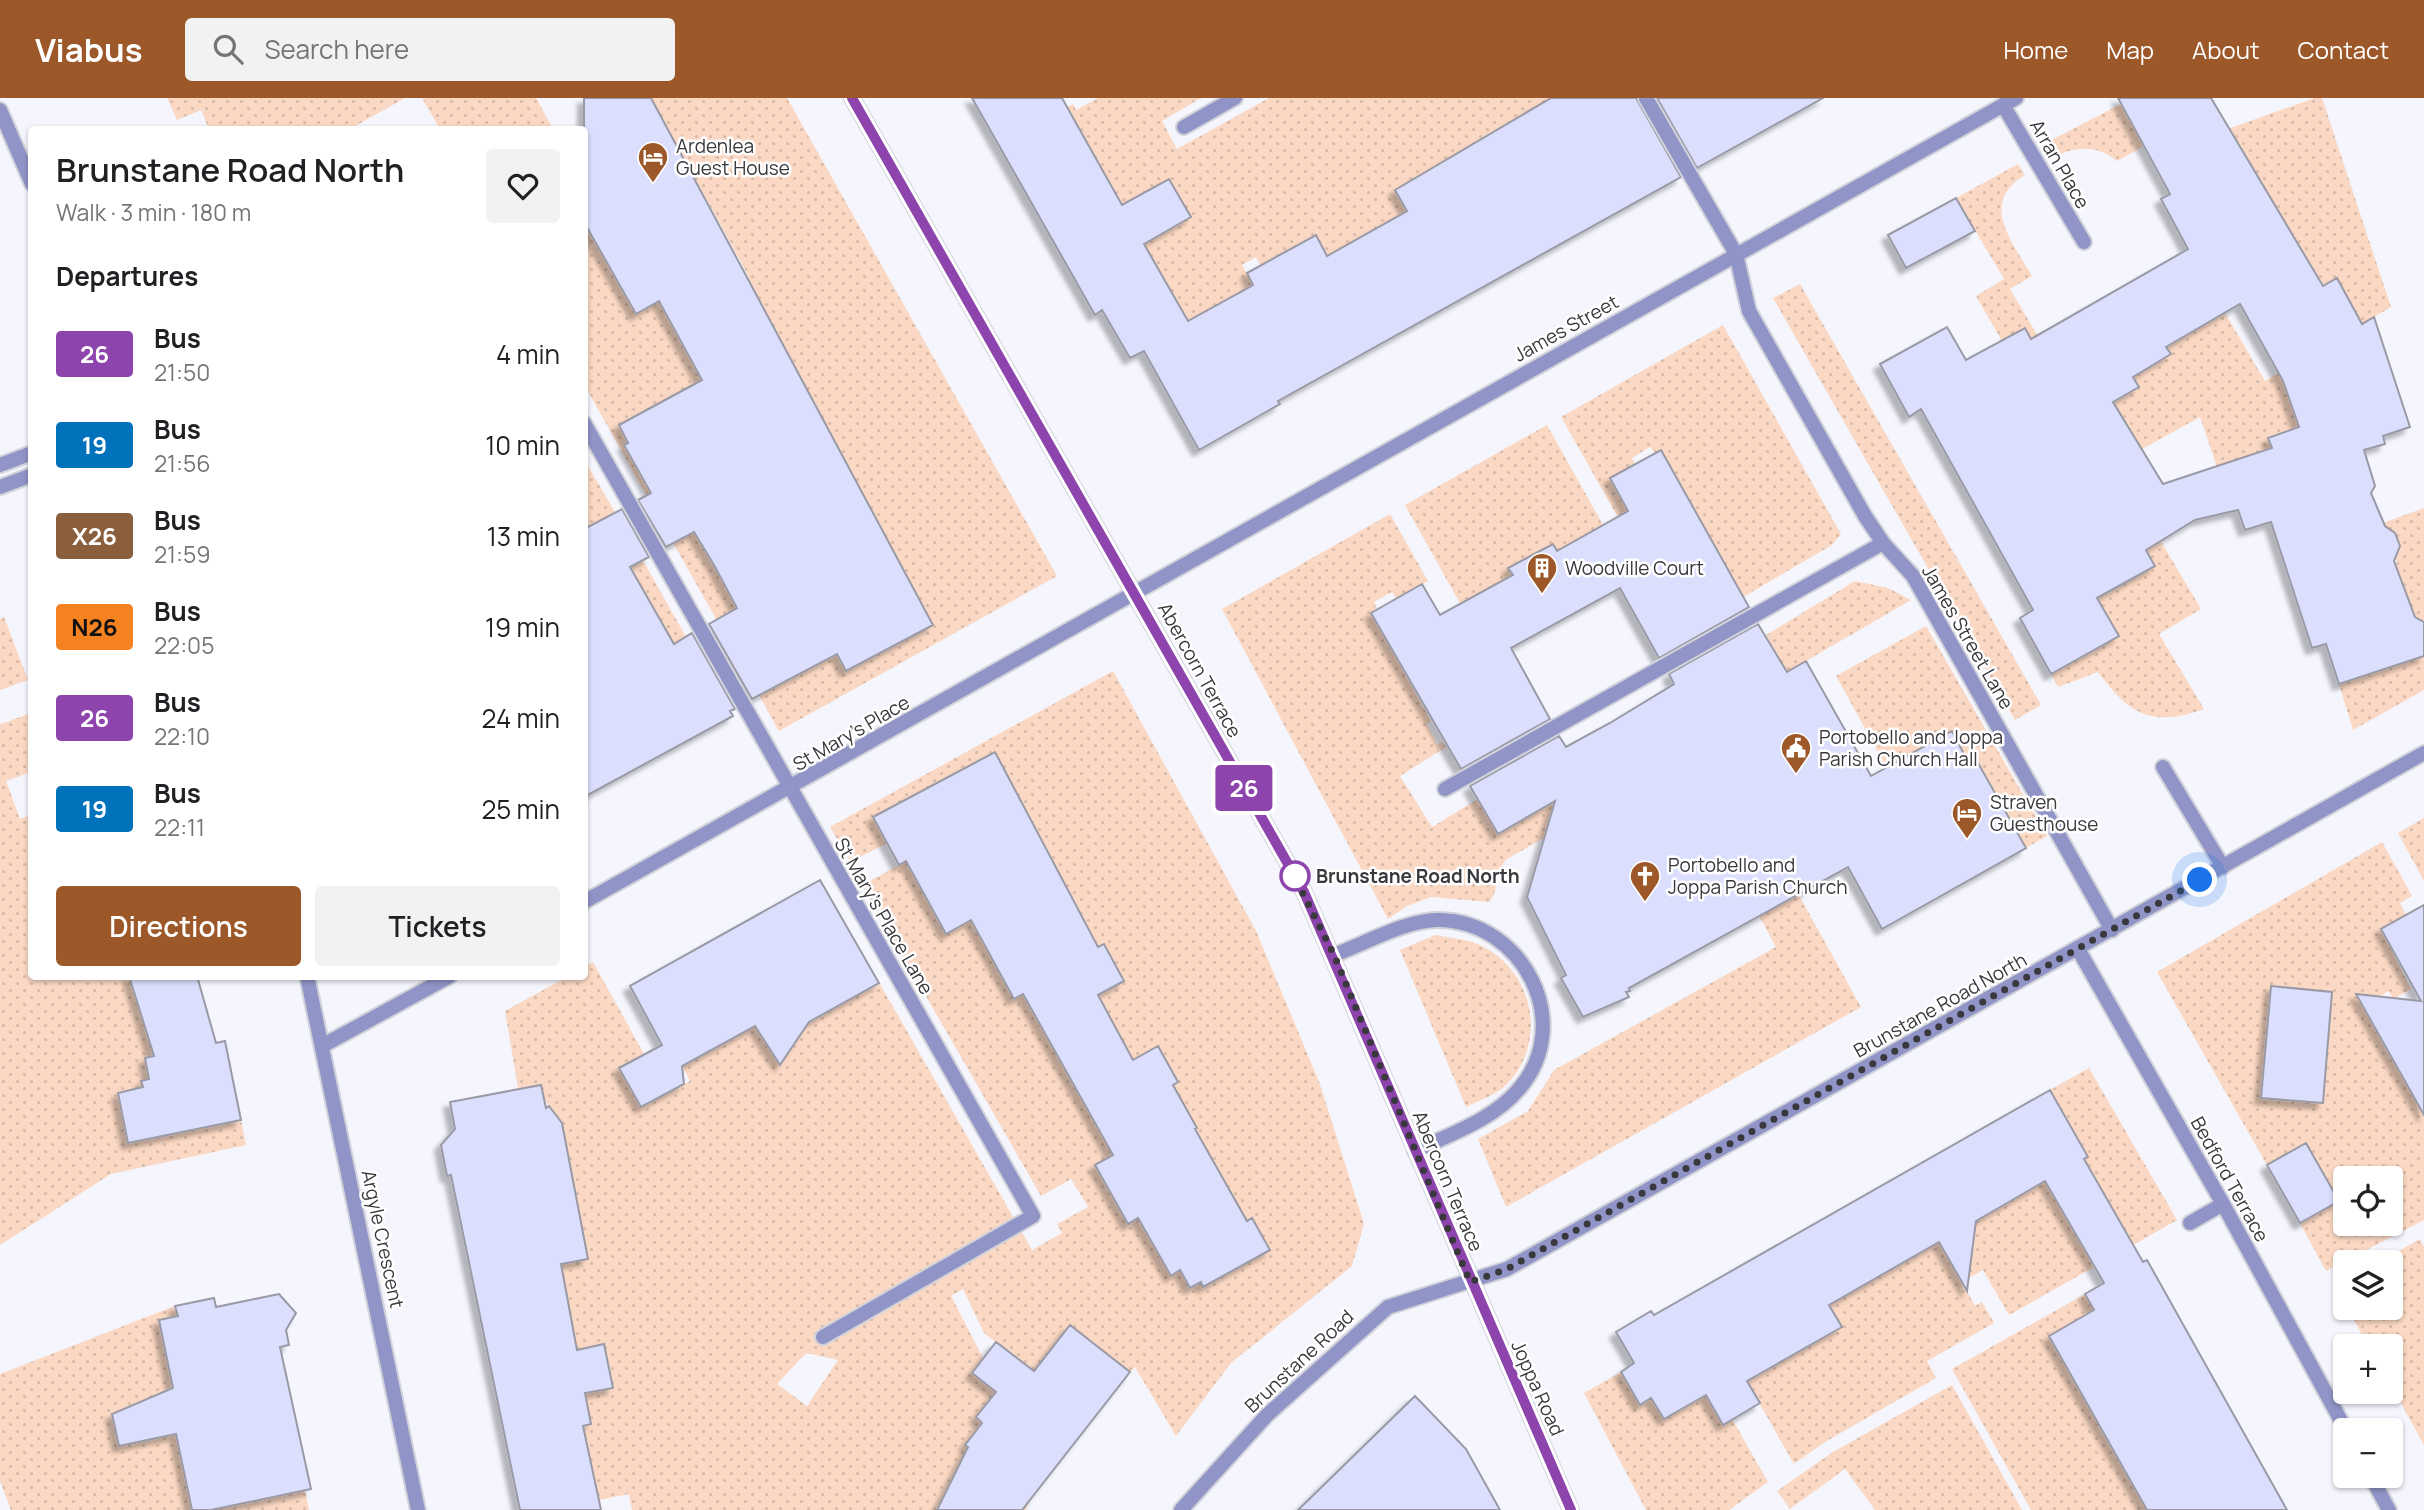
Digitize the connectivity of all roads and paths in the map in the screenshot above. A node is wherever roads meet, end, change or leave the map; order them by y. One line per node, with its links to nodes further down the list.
1 (852, 98): 16 (main road, Abercorn Terrace)
2 (1236, 98): 6 (street)
3 (1646, 98): 9 (street, James Street Lane)
4 (2010, 101): 8 (street, Arran Place); 9 (street, James Street)
5 (0, 110): 7 (street)
6 (1184, 127)
7 (28, 175)
8 (2084, 242)
9 (1736, 254): 15 (street, James Street Lane); 16 (street, James Street)
10 (588, 430): 20 (street, St Mary's Place Lane)
11 (28, 454): 12 (street)
12 (0, 465)
13 (28, 476): 14 (street)
14 (0, 487)
15 (1883, 543): 19 (street); 23 (street, James Street Lane)
16 (1135, 593): 20 (street, St Mary's Place); 25 (main road, Abercorn Terrace)
17 (2424, 753): 21 (street, Brunstane Road North)
18 (2163, 768): 21 (street)
19 (1445, 789)
20 (789, 790): 22 (street, St Mary's Place); 33 (street, St Mary's Place Lane)
21 (2222, 867): 23 (street, Brunstane Road North)
22 (588, 900)
23 (2112, 930): 24 (street, Brunstane Road North)
24 (2078, 949): 30 (street, Bedford Terrace); 32 (street, Brunstane Road North)
25 (1334, 955): 29 (main road, Abercorn Terrace); 29 (street)
26 (308, 980): 28 (street, Argyle Crescent)
27 (443, 980): 28 (street)
28 (323, 1046): 36 (street, Argyle Crescent)
29 (1415, 1151): 32 (main road, Abercorn Terrace)
30 (2223, 1204): 31 (street); 34 (street, Bedford Terrace)
31 (2190, 1223)
32 (1470, 1282): 37 (street, Brunstane Road); 38 (main road, Joppa Road)
33 (823, 1337)
34 (2339, 1418)
35 (2377, 1488): 39 (street)
36 (418, 1510)
37 (1181, 1510)
38 (1572, 1510)
39 (2389, 1510)

